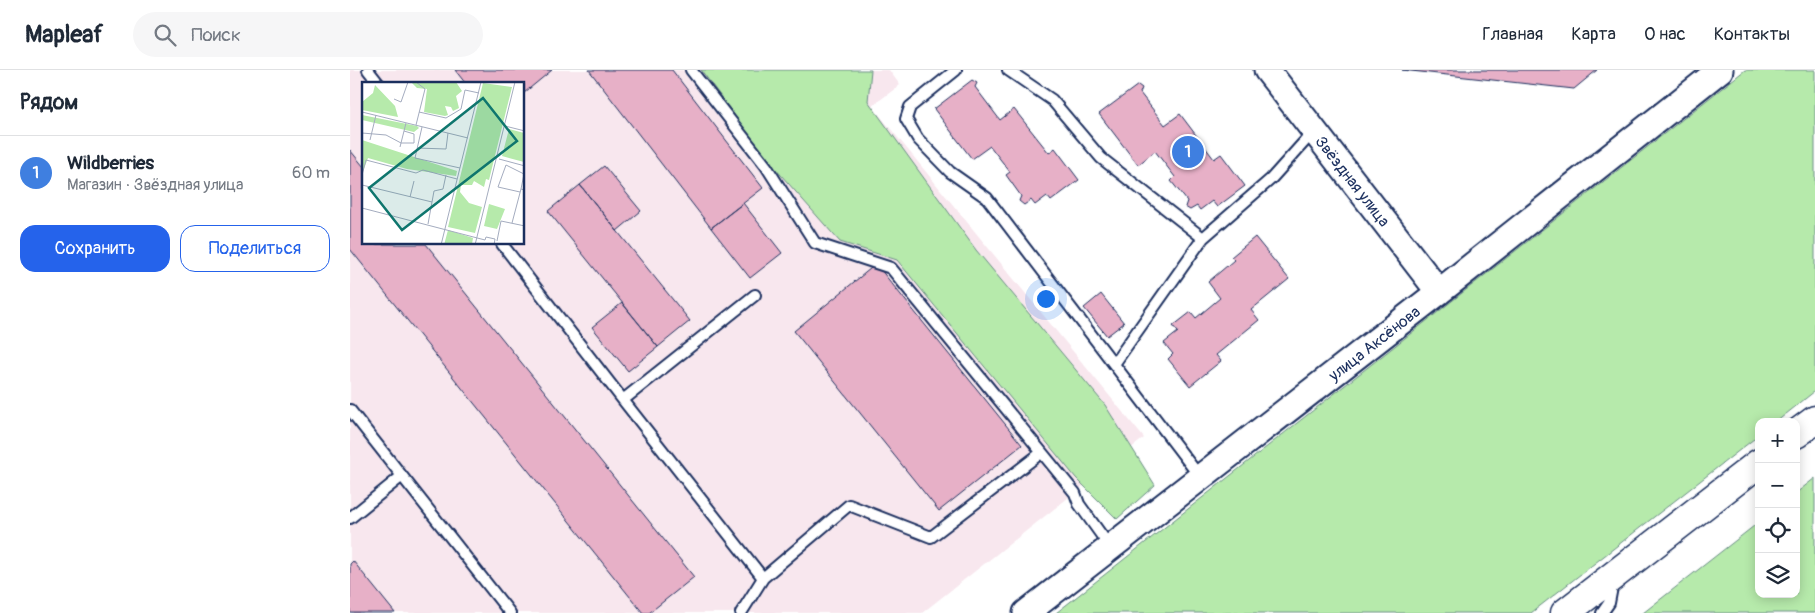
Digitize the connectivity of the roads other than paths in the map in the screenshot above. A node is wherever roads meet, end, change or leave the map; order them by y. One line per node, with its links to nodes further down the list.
1 (368, 70): 7 (lane)
2 (691, 70): 18 (lane)
3 (956, 70): 13 (lane)
4 (1008, 70): 9 (lane)
5 (1267, 70): 8 (street, Звёздная улица)
6 (1720, 70): 11 (street, улица Аксёнова)
7 (377, 82)
8 (1314, 131): 9 (lane); 11 (street, Звёздная улица)
9 (1204, 238): 13 (lane)
10 (503, 245): 14 (lane)
11 (1439, 292): 21 (street, улица Аксёнова)
12 (755, 295): 14 (lane)
13 (1114, 364): 21 (lane)
14 (623, 400): 25 (lane)
15 (350, 410): 20 (lane)
16 (1815, 420): 17 (main road)
17 (1800, 431)
18 (1041, 453): 23 (lane); 25 (lane)
19 (1755, 466): 24 (main road)
20 (402, 476): 22 (lane); 26 (lane)
21 (1200, 478): 23 (street, улица Аксёнова)
22 (350, 518)
23 (1110, 548): 28 (street, улица Аксёнова)
24 (1615, 574): 29 (main road); 30 (lane)
25 (764, 578): 27 (lane)
26 (510, 613)
27 (741, 613)
28 (1026, 613)
29 (1565, 613)
30 (1602, 613)

